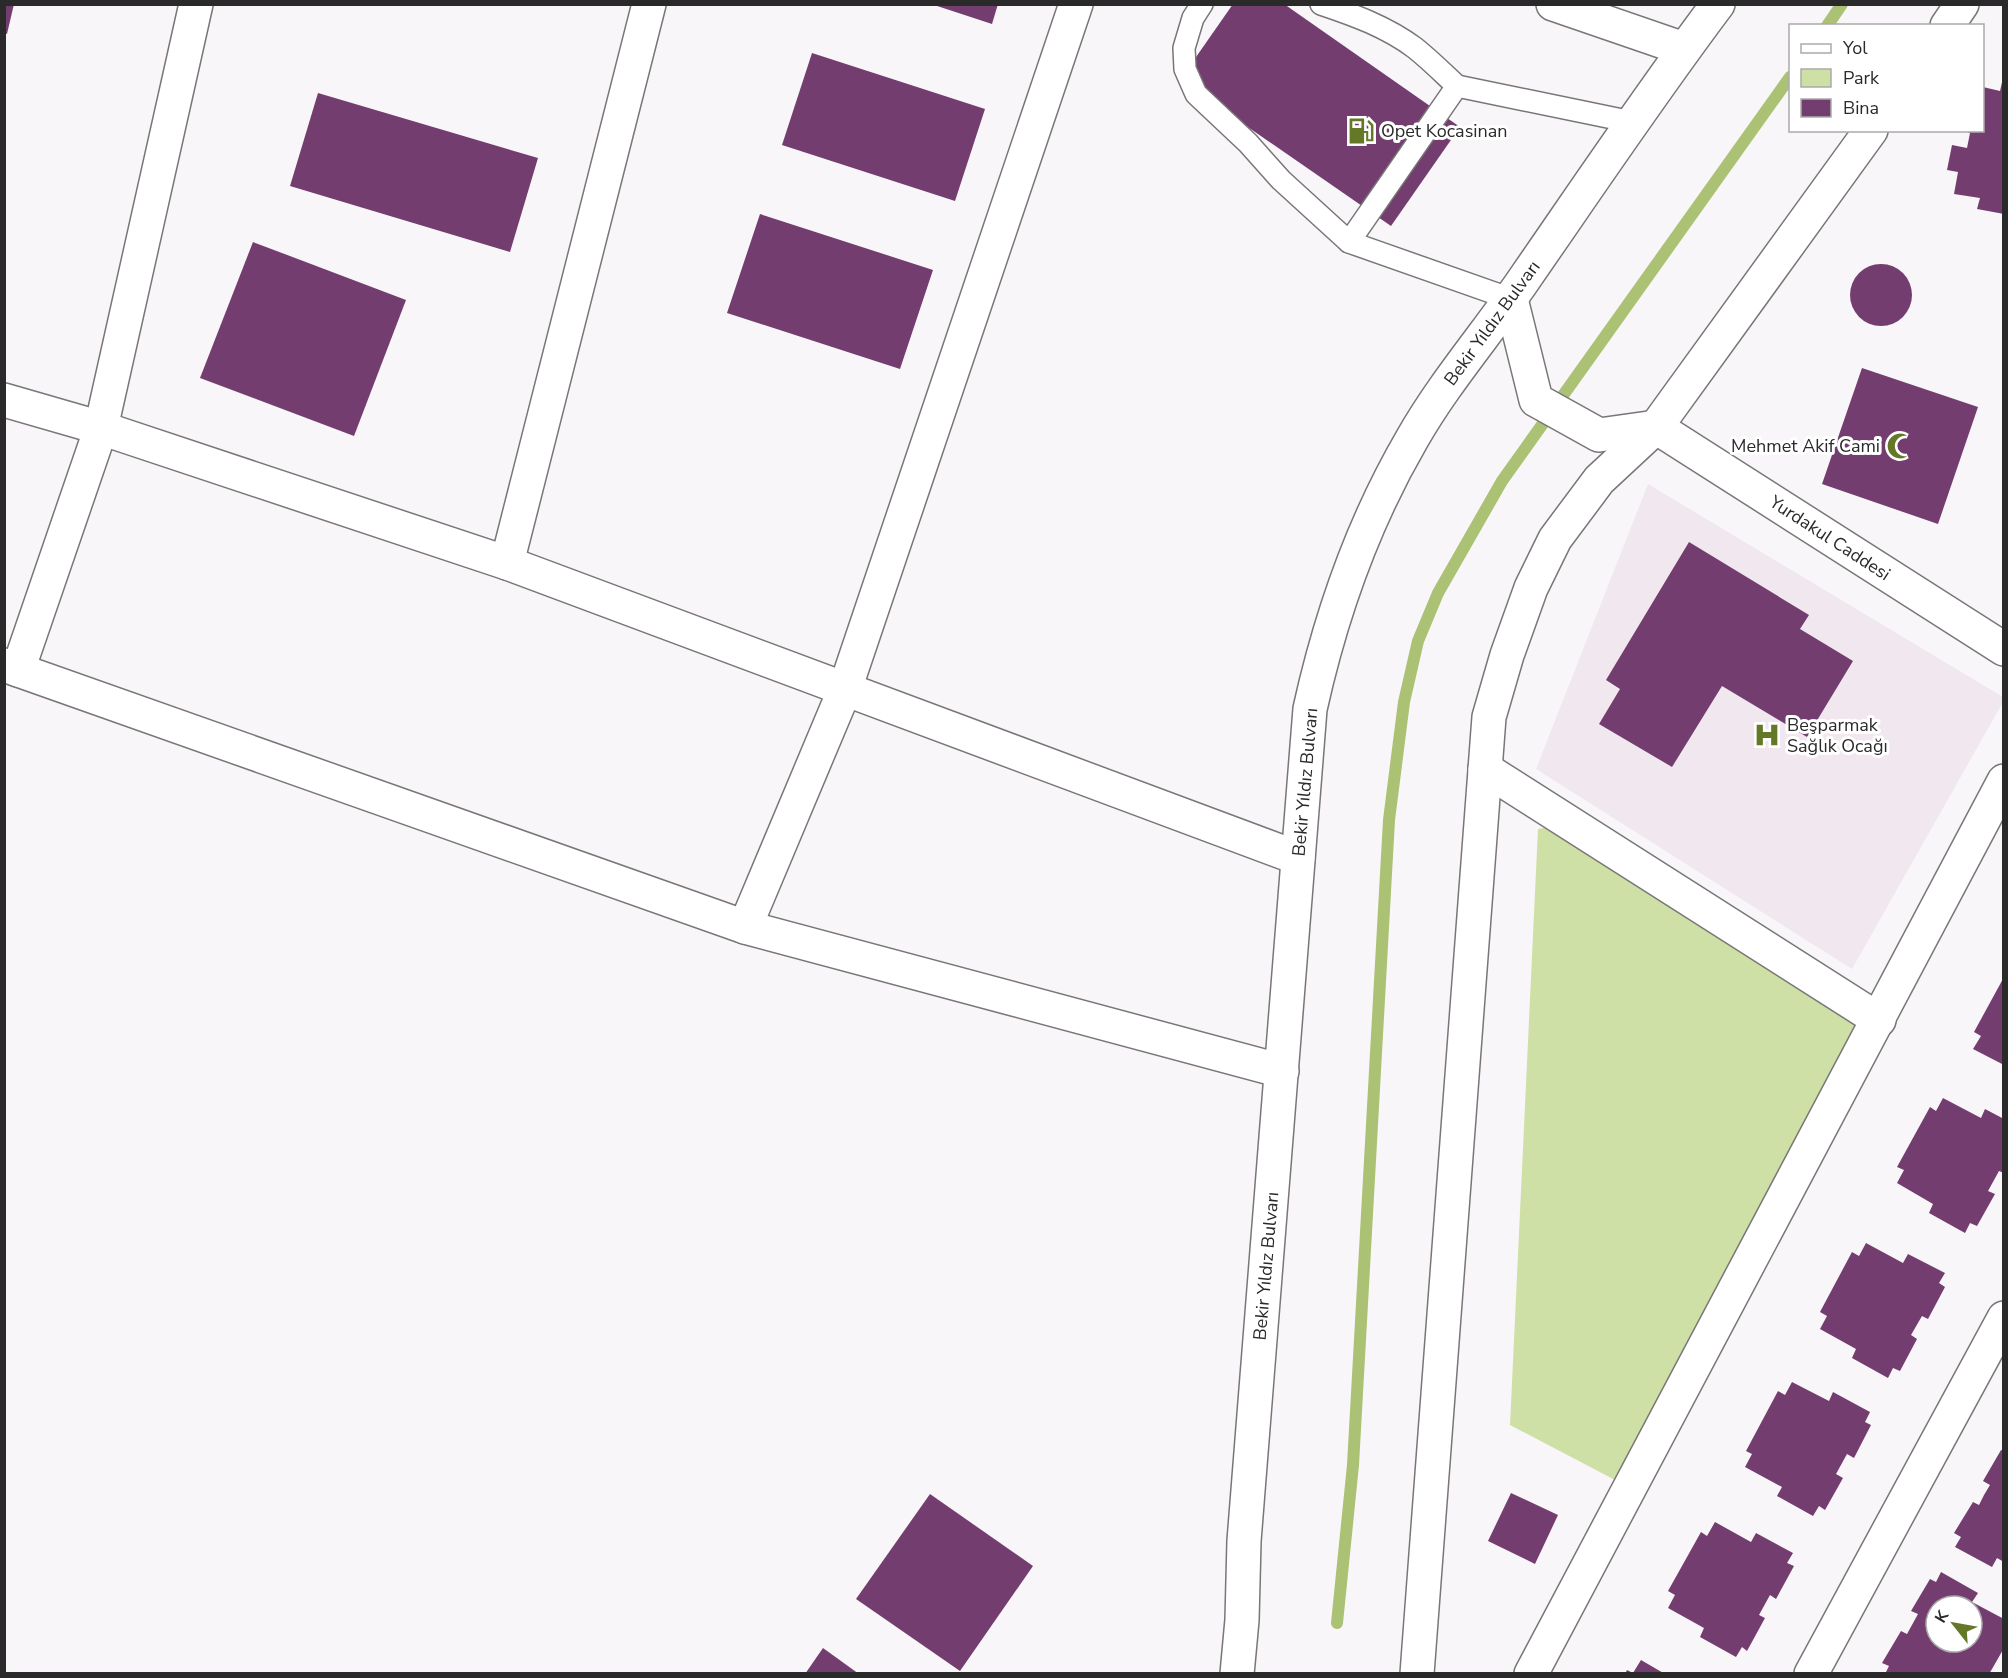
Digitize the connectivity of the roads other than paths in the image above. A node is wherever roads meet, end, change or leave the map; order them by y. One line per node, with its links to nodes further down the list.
1 (196, 4): 18 (street)
2 (649, 4): 19 (street)
3 (1076, 4): 22 (street)
4 (1202, 4): 14 (lane)
5 (1321, 4): 11 (lane)
6 (1553, 4): 10 (street)
7 (1718, 4): 10 (street, Bekir Yıldız Bulvarı)
8 (1962, 4): 9 (street)
9 (1948, 24)
10 (1684, 49): 12 (street, Bekir Yıldız Bulvarı)
11 (1457, 86): 12 (lane); 14 (lane)
12 (1632, 122): 15 (street, Bekir Yıldız Bulvarı)
13 (1870, 132): 17 (street)
14 (1349, 242): 15 (lane)
15 (1511, 299): 17 (street); 25 (street, Bekir Yıldız Bulvarı)
16 (4, 400): 18 (street)
17 (1656, 427): 20 (street, Yurdakul Caddesi); 23 (street)
18 (101, 428): 19 (street); 21 (street)
19 (507, 563): 22 (street)
20 (2004, 649)
21 (11, 667): 26 (street)
22 (845, 689): 25 (street); 26 (street)
23 (1485, 769): 27 (street); 31 (street)
24 (2004, 781): 27 (street)
25 (1299, 858): 28 (street, Bekir Yıldız Bulvarı)
26 (745, 927): 28 (street)
27 (1879, 1020): 32 (street)
28 (1281, 1071): 30 (street, Bekir Yıldız Bulvarı)
29 (2004, 1317): 33 (street)
30 (1237, 1674)
31 (1417, 1674)
32 (1531, 1674)
33 (1811, 1674)

